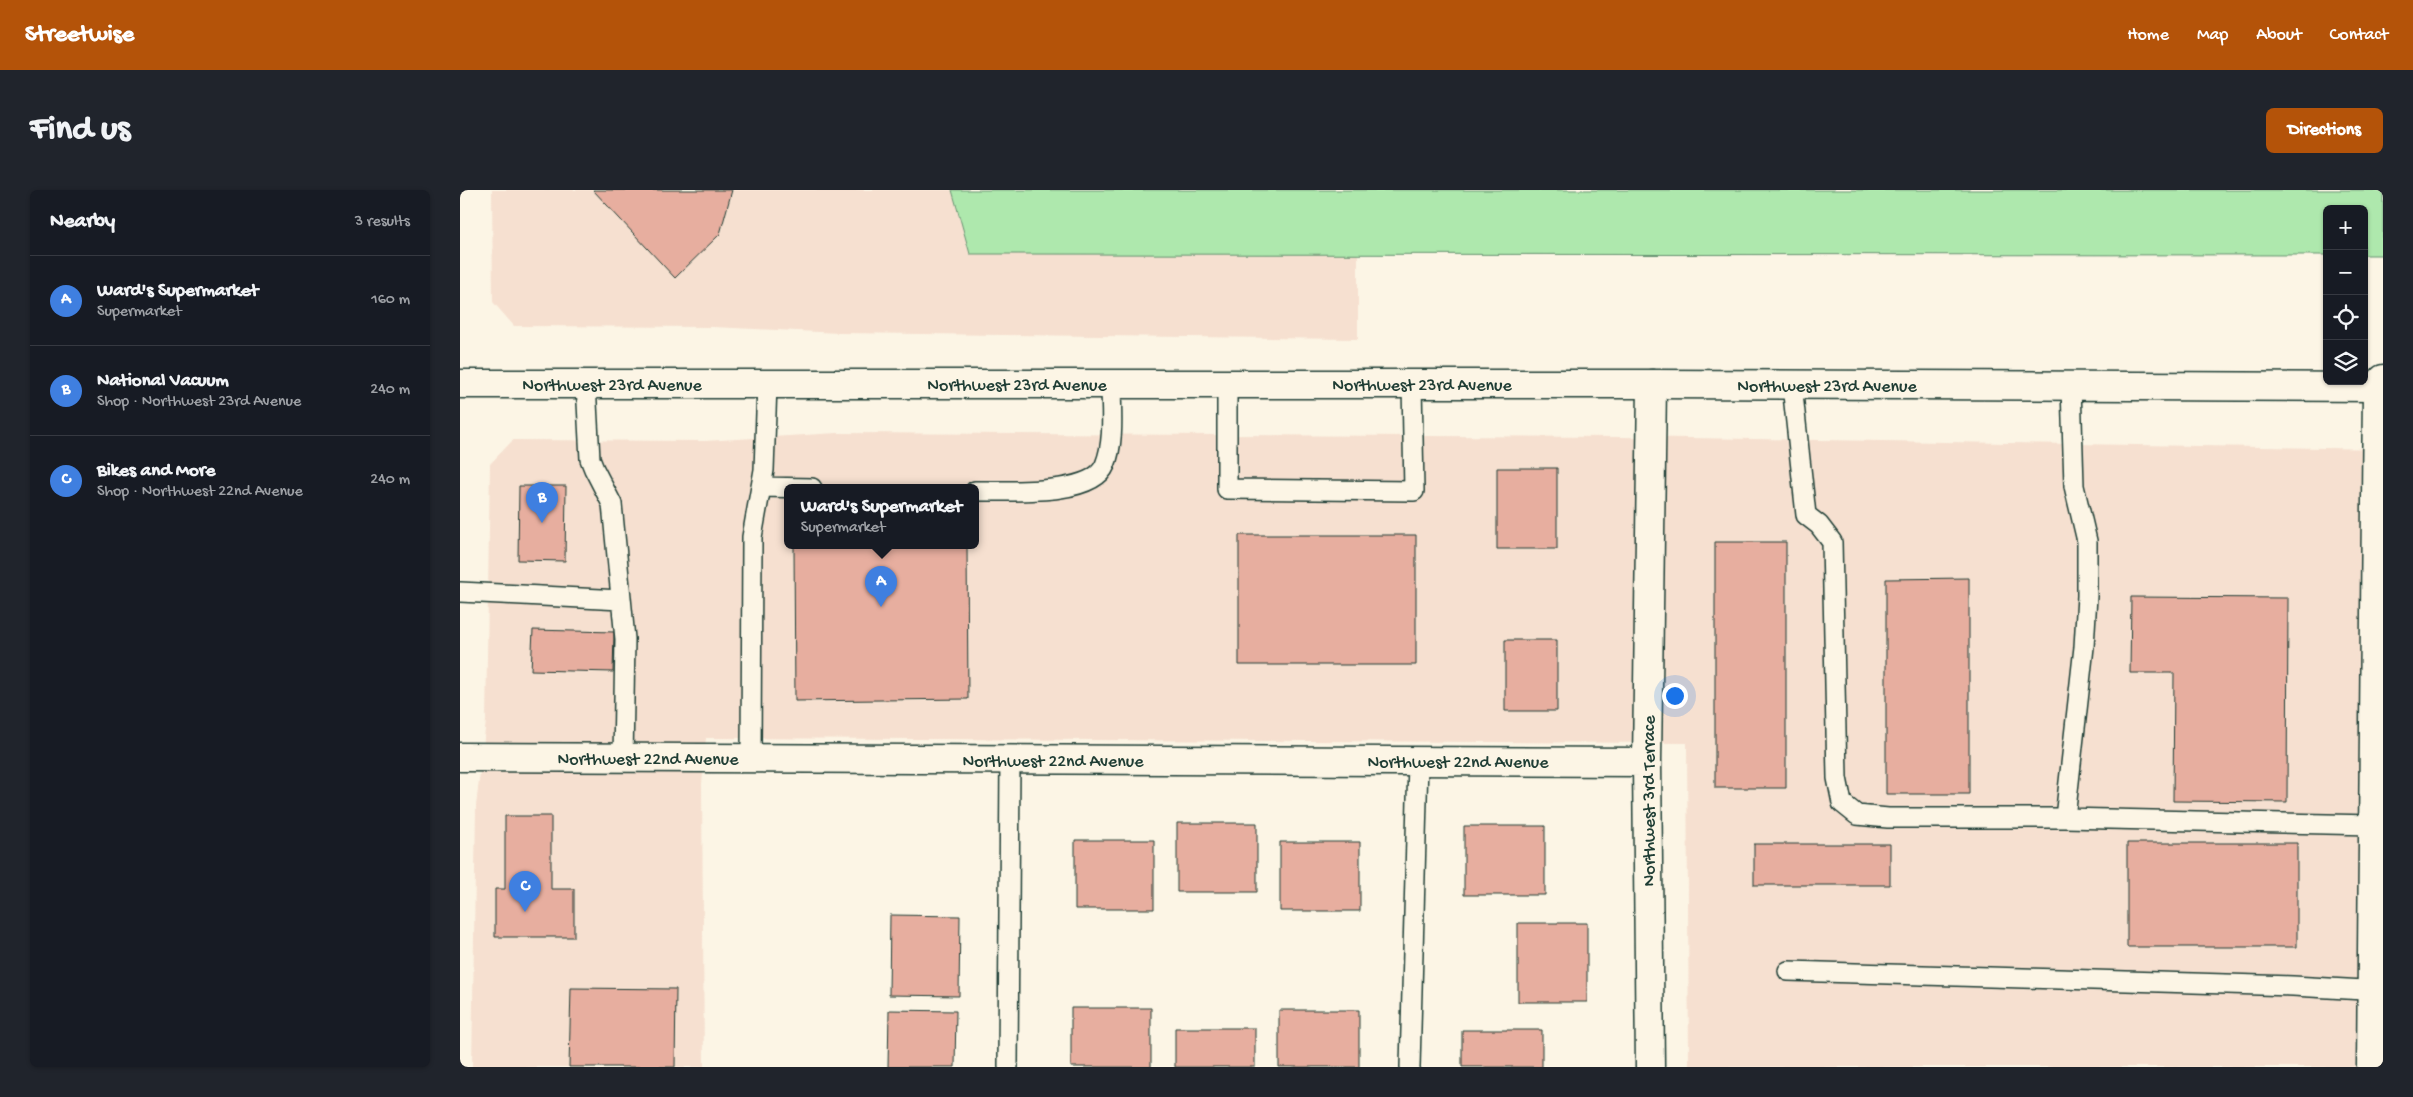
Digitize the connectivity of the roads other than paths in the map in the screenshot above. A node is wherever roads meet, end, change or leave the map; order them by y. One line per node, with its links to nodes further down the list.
1 (460, 384): 2 (street, Northwest 23rd Avenue)
2 (586, 384): 3 (street, Northwest 23rd Avenue); 15 (lane)
3 (767, 384): 4 (street, Northwest 23rd Avenue); 11 (lane)
4 (1111, 384): 5 (street, Northwest 23rd Avenue); 13 (lane)
5 (1227, 384): 6 (street, Northwest 23rd Avenue); 6 (lane)
6 (1412, 384): 7 (street, Northwest 23rd Avenue)
7 (1652, 384): 8 (street, Northwest 23rd Avenue); 21 (street, Northwest 3rd Terrace)
8 (1792, 385): 10 (street, Northwest 23rd Avenue); 22 (lane)
9 (2381, 385): 10 (street, Northwest 23rd Avenue); 23 (street)
10 (2071, 386): 22 (lane)
11 (761, 487): 12 (lane); 18 (lane)
12 (784, 487)
13 (979, 491)
14 (460, 592): 15 (lane)
15 (621, 600): 17 (lane)
16 (460, 757): 17 (street, Northwest 22nd Avenue)
17 (623, 759): 18 (street, Northwest 22nd Avenue)
18 (751, 759): 19 (street, Northwest 22nd Avenue)
19 (1010, 759): 20 (street, Northwest 22nd Avenue); 26 (lane)
20 (1418, 761): 21 (street, Northwest 22nd Avenue); 27 (lane)
21 (1647, 762): 28 (street, Northwest 3rd Terrace)
22 (2065, 818): 23 (lane)
23 (2373, 826): 25 (street)
24 (1788, 971): 25 (lane)
25 (2377, 991): 29 (street)
26 (1008, 1067)
27 (1410, 1067)
28 (1650, 1067)
29 (2371, 1067)

